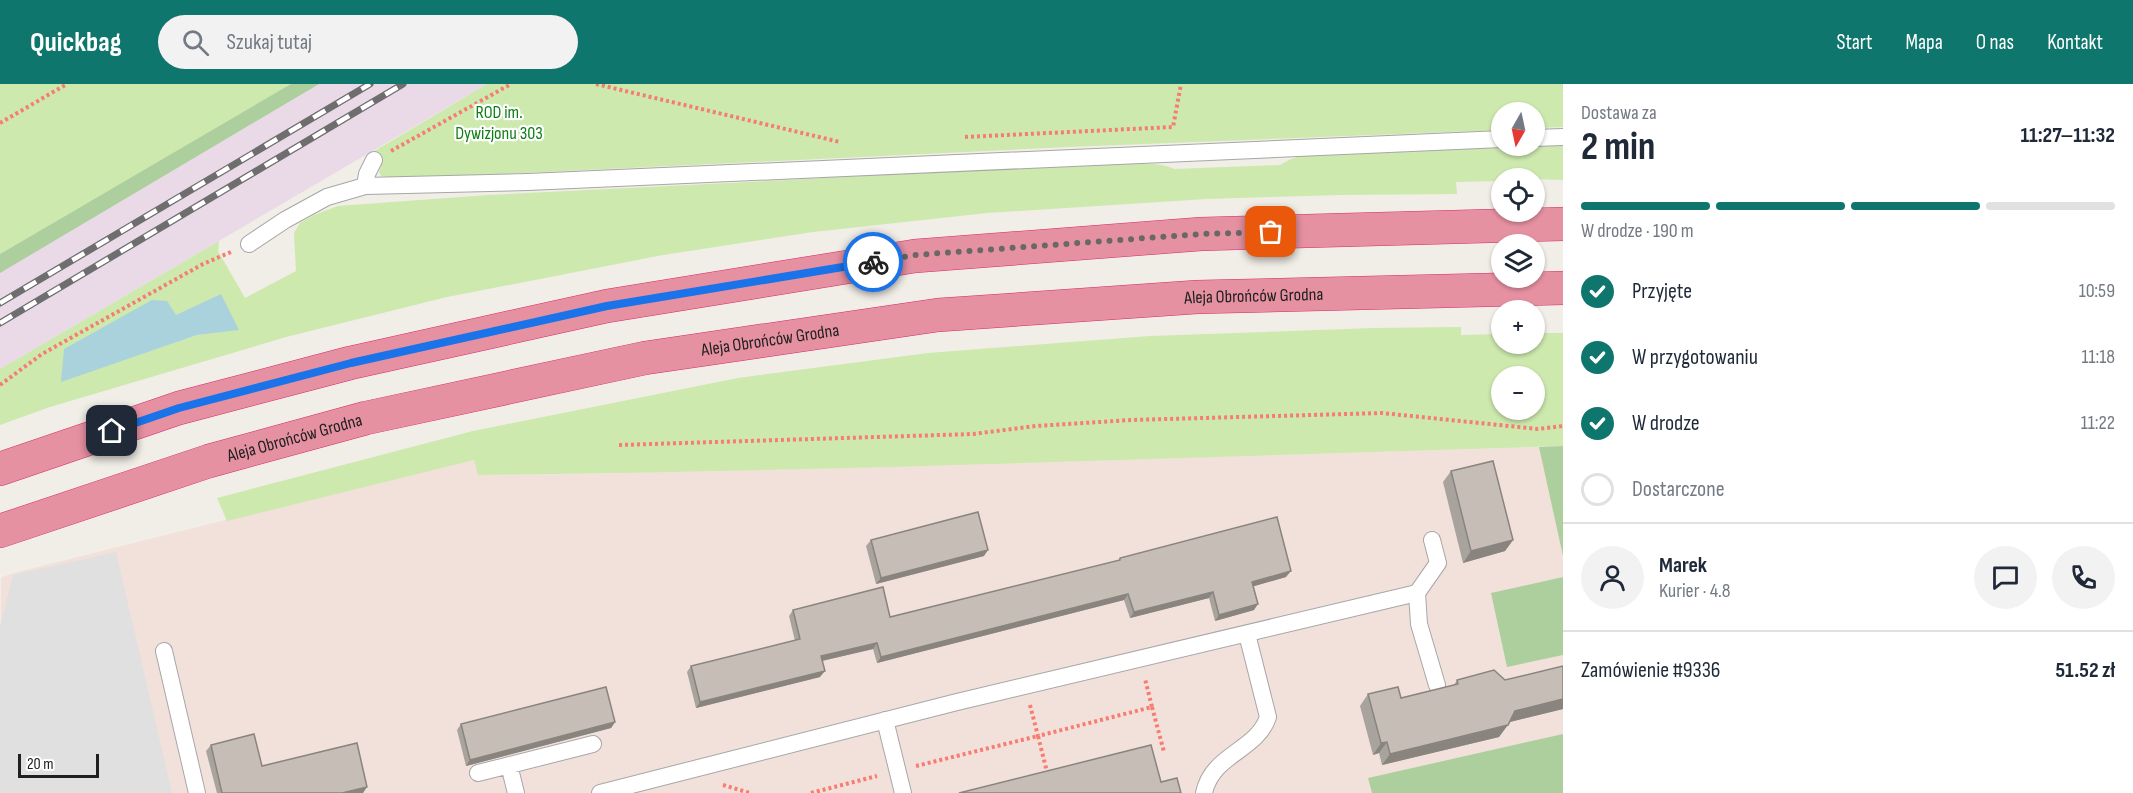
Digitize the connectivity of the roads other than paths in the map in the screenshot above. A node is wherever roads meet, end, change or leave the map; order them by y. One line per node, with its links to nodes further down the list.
1 (1563, 136): 2 (lane)
2 (1545, 137)
3 (1491, 139): 5 (lane)
4 (374, 160): 5 (lane)
5 (364, 186): 7 (lane)
6 (1563, 224): 9 (highway)
7 (249, 244)
8 (1563, 288): 10 (highway, Aleja Obrońców Grodna)
9 (0, 469)
10 (0, 531)
11 (1432, 540): 12 (lane)
12 (1417, 592): 13 (lane); 15 (lane)
13 (1247, 634): 16 (lane); 24 (lane)
14 (164, 651): 20 (lane)
15 (1437, 685)
16 (885, 720): 22 (lane); 23 (lane)
17 (593, 744): 18 (lane)
18 (509, 765): 19 (lane); 21 (lane)
19 (478, 773)
20 (197, 793)
21 (516, 793)
22 (600, 793)
23 (903, 793)
24 (1204, 793)

